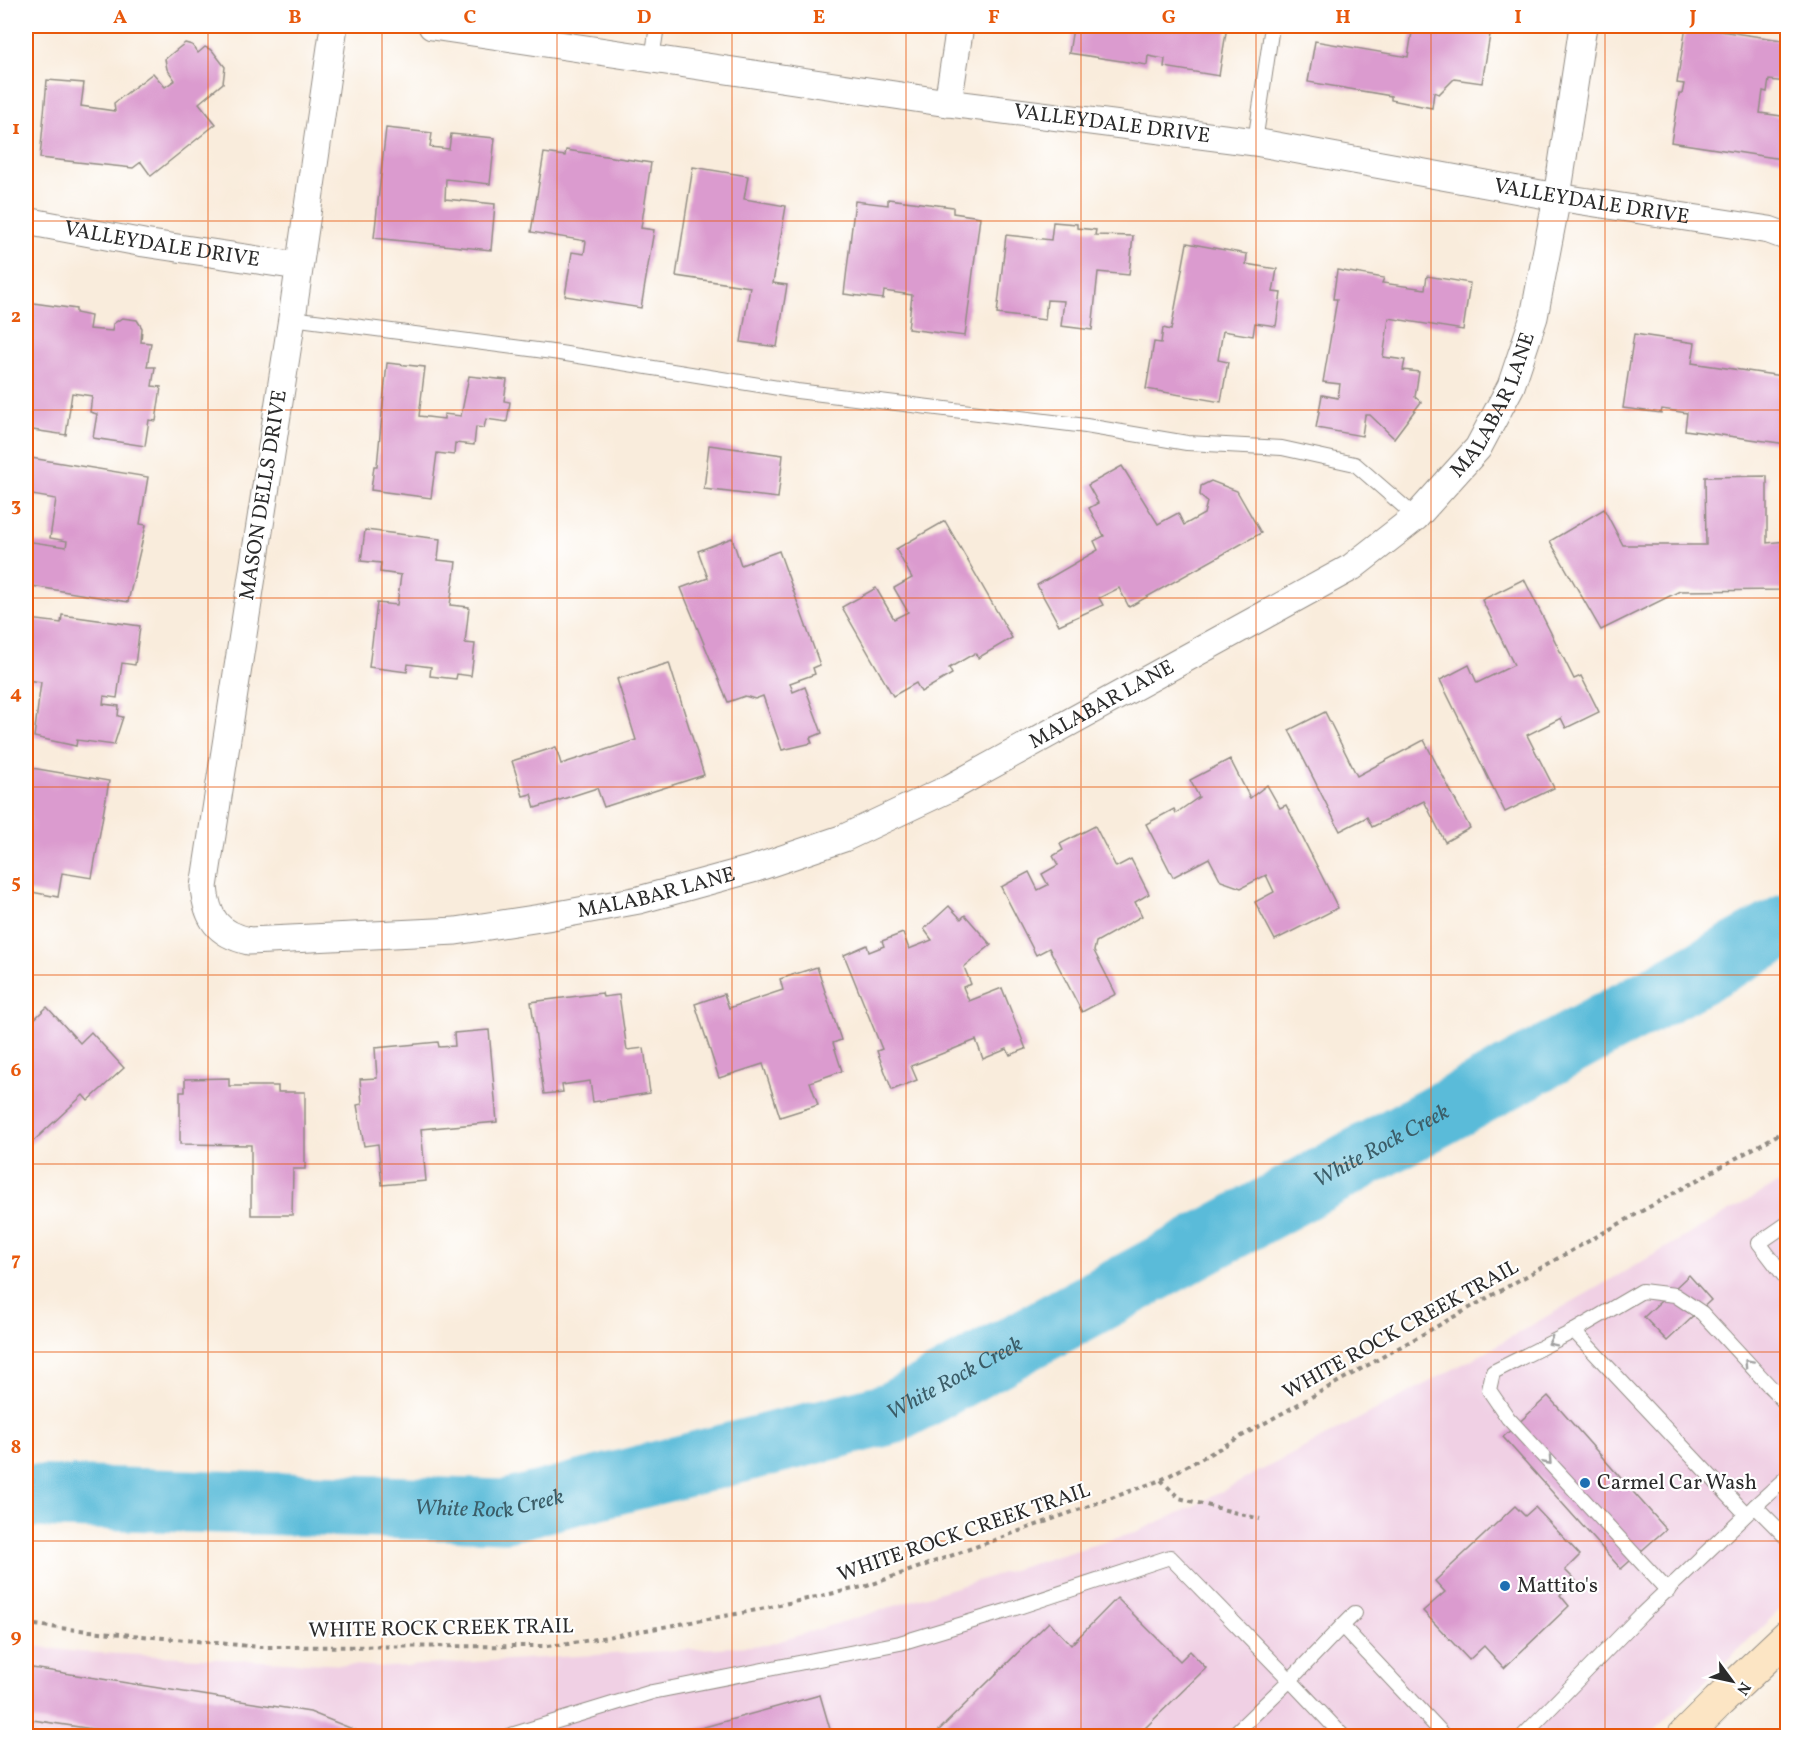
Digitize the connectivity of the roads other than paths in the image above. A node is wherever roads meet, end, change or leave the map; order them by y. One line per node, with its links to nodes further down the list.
1 (334, 26): 13 (street, MASON DELLS DRIVE)
2 (432, 26): 7 (street, VALLEYDALE DRIVE)
3 (657, 26): 7 (lane)
4 (960, 26): 8 (street)
5 (1272, 26): 9 (lane)
6 (1583, 26): 10 (street, MALABAR LANE)
7 (652, 59): 8 (street, VALLEYDALE DRIVE)
8 (948, 103): 9 (street, VALLEYDALE DRIVE)
9 (1255, 142): 10 (street, VALLEYDALE DRIVE)
10 (1557, 197): 12 (street, VALLEYDALE DRIVE); 15 (street, MALABAR LANE)
11 (26, 221): 13 (street, VALLEYDALE DRIVE)
12 (1788, 237)
13 (298, 266): 14 (street, MASON DELLS DRIVE)
14 (292, 318): 15 (lane); 16 (street, MASON DELLS DRIVE)
15 (1416, 517): 16 (street, MALABAR LANE)
16 (249, 941)
17 (1788, 1223): 18 (lane)
18 (1788, 1281)
19 (1574, 1331): 20 (lane, one-way to 19); 22 (lane); 24 (lane, one-way to 24)
20 (1788, 1406)
21 (1788, 1476): 22 (lane)
22 (1751, 1510): 23 (lane); 24 (lane)
23 (1788, 1539)
24 (1668, 1591): 33 (lane)
25 (1355, 1613): 26 (lane)
26 (1342, 1626): 28 (lane); 32 (lane)
27 (1788, 1636): 34 (main road)
28 (1290, 1680): 29 (lane); 30 (lane); 31 (lane)
29 (1339, 1735)
30 (508, 1737)
31 (1232, 1737)
32 (1445, 1737)
33 (1523, 1737)
34 (1684, 1737)

